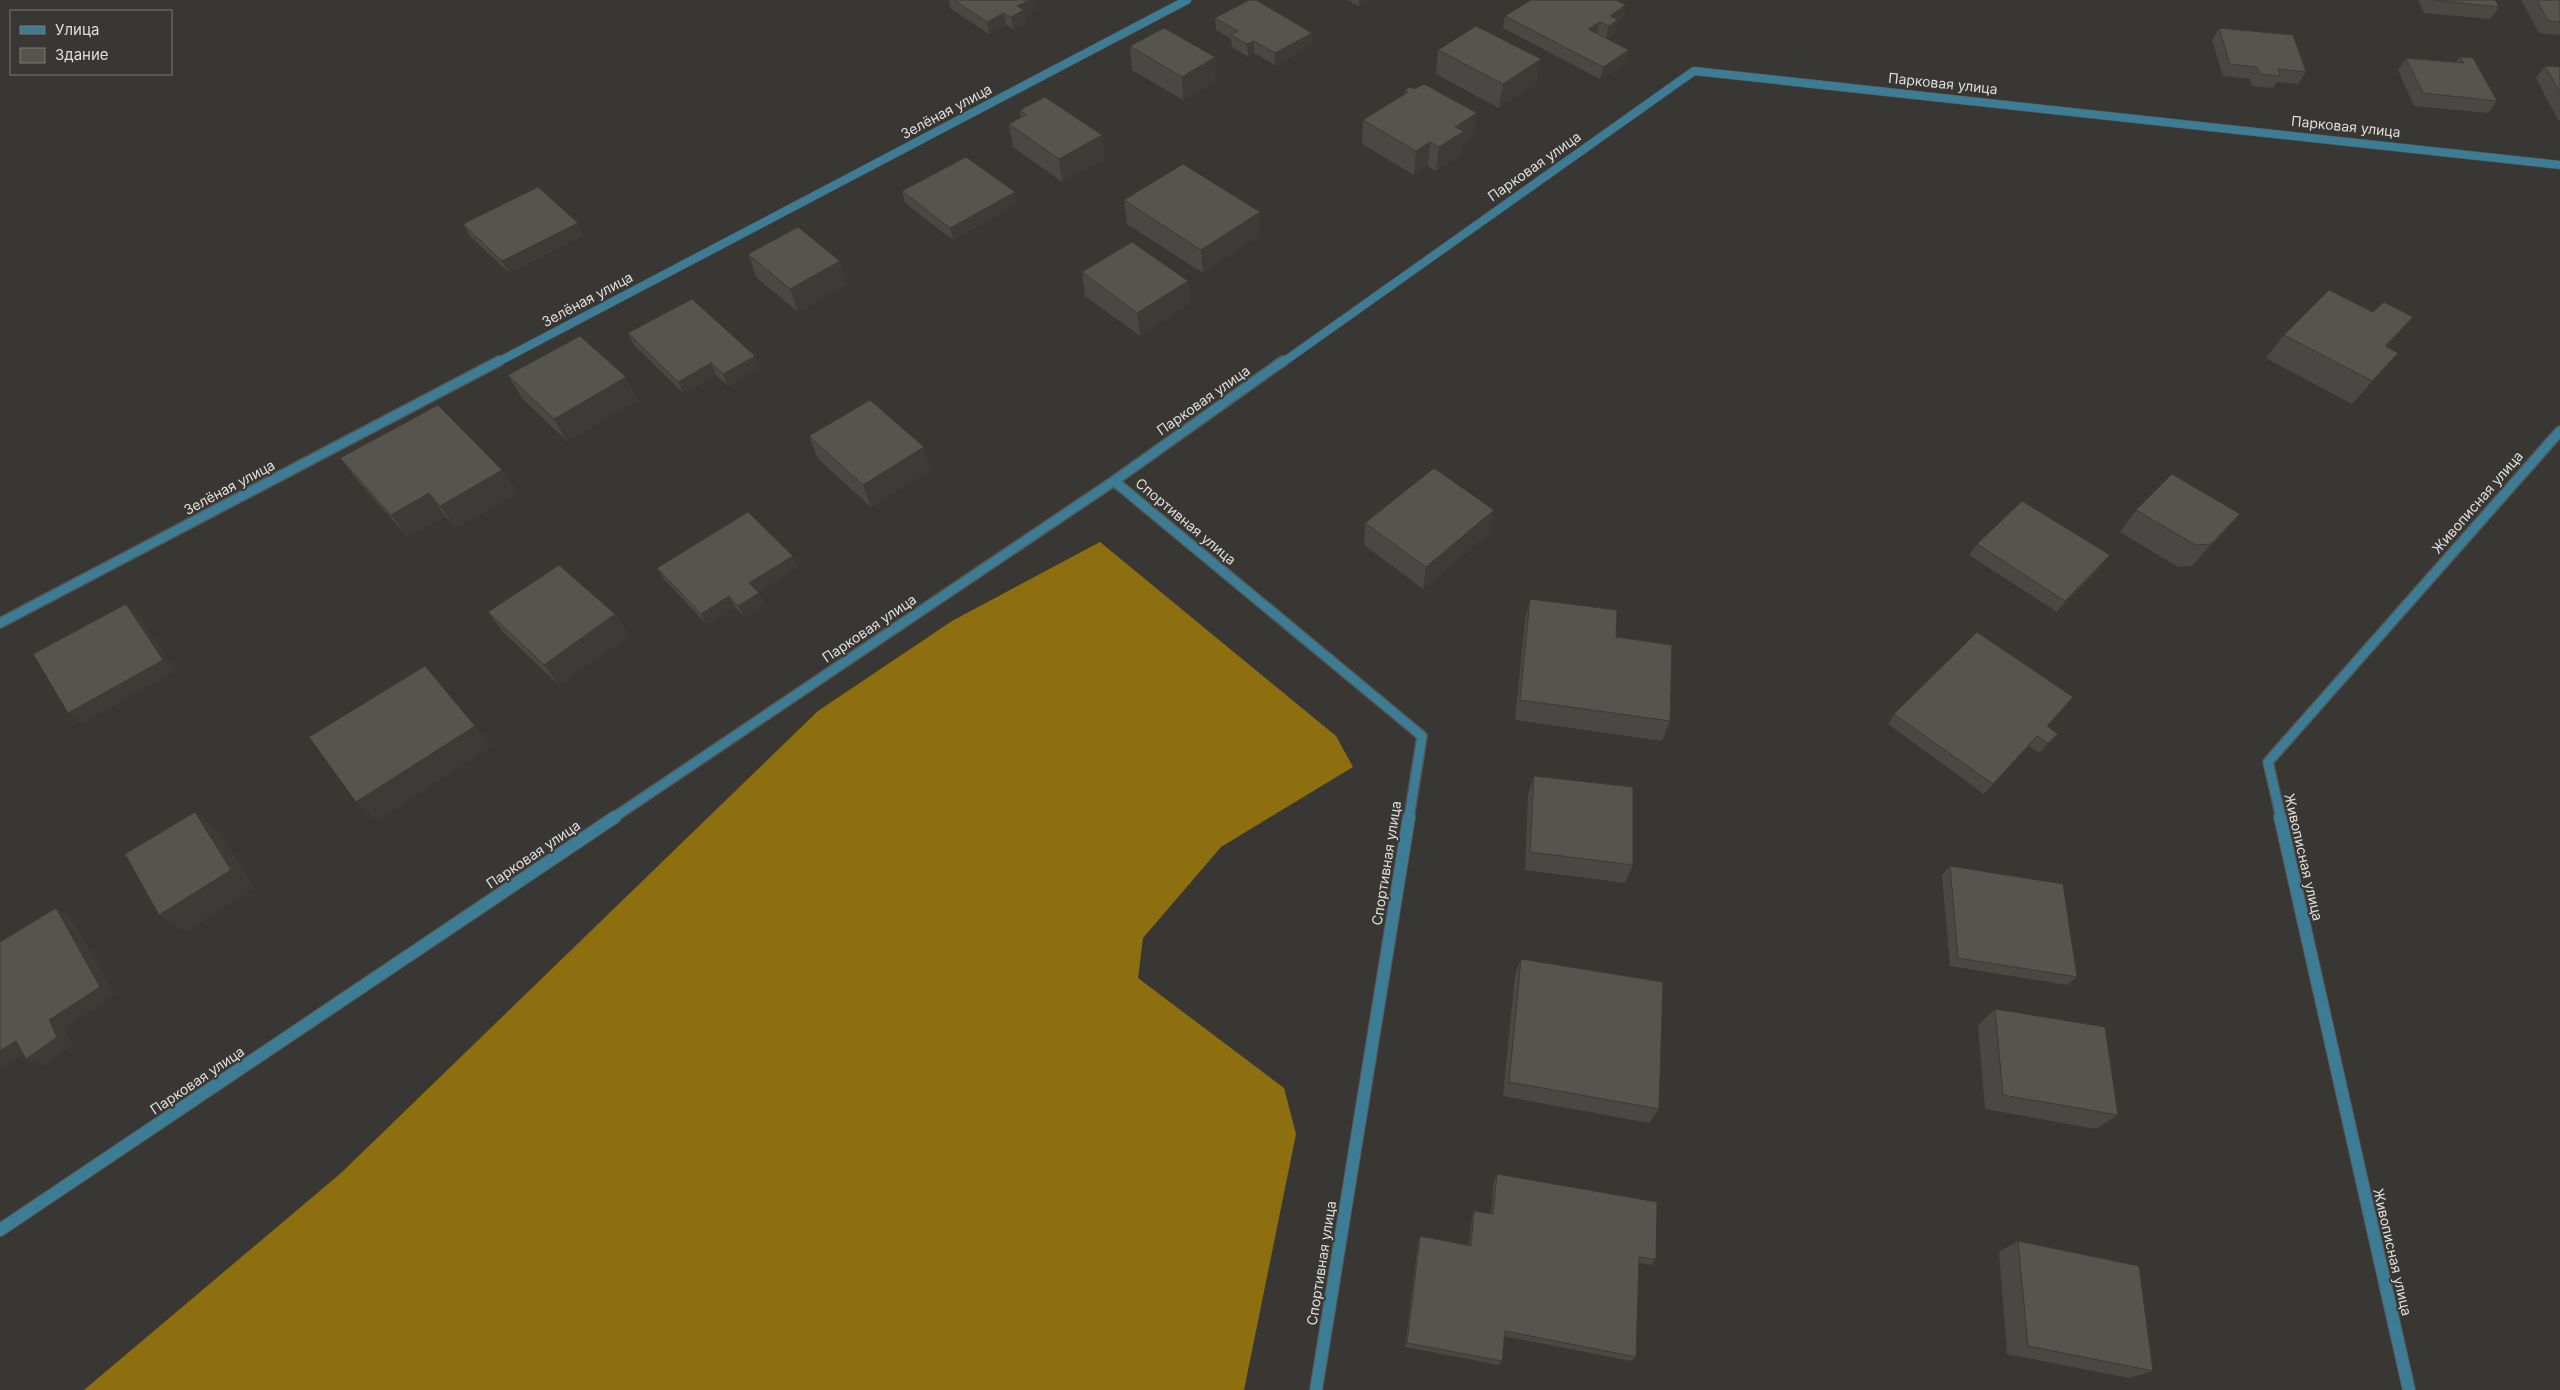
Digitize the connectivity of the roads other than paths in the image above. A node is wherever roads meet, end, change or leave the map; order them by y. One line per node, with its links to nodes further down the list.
1 (1187, 0): 5 (street, Зелёная улица)
2 (2560, 164): 4 (street, Парковая улица)
3 (2560, 431): 8 (street, Живописная улица)
4 (1114, 481): 6 (street, Парковая улица); 7 (street, Спортивная улица)
5 (0, 623)
6 (0, 1230)
7 (1316, 1390)
8 (2409, 1390)

